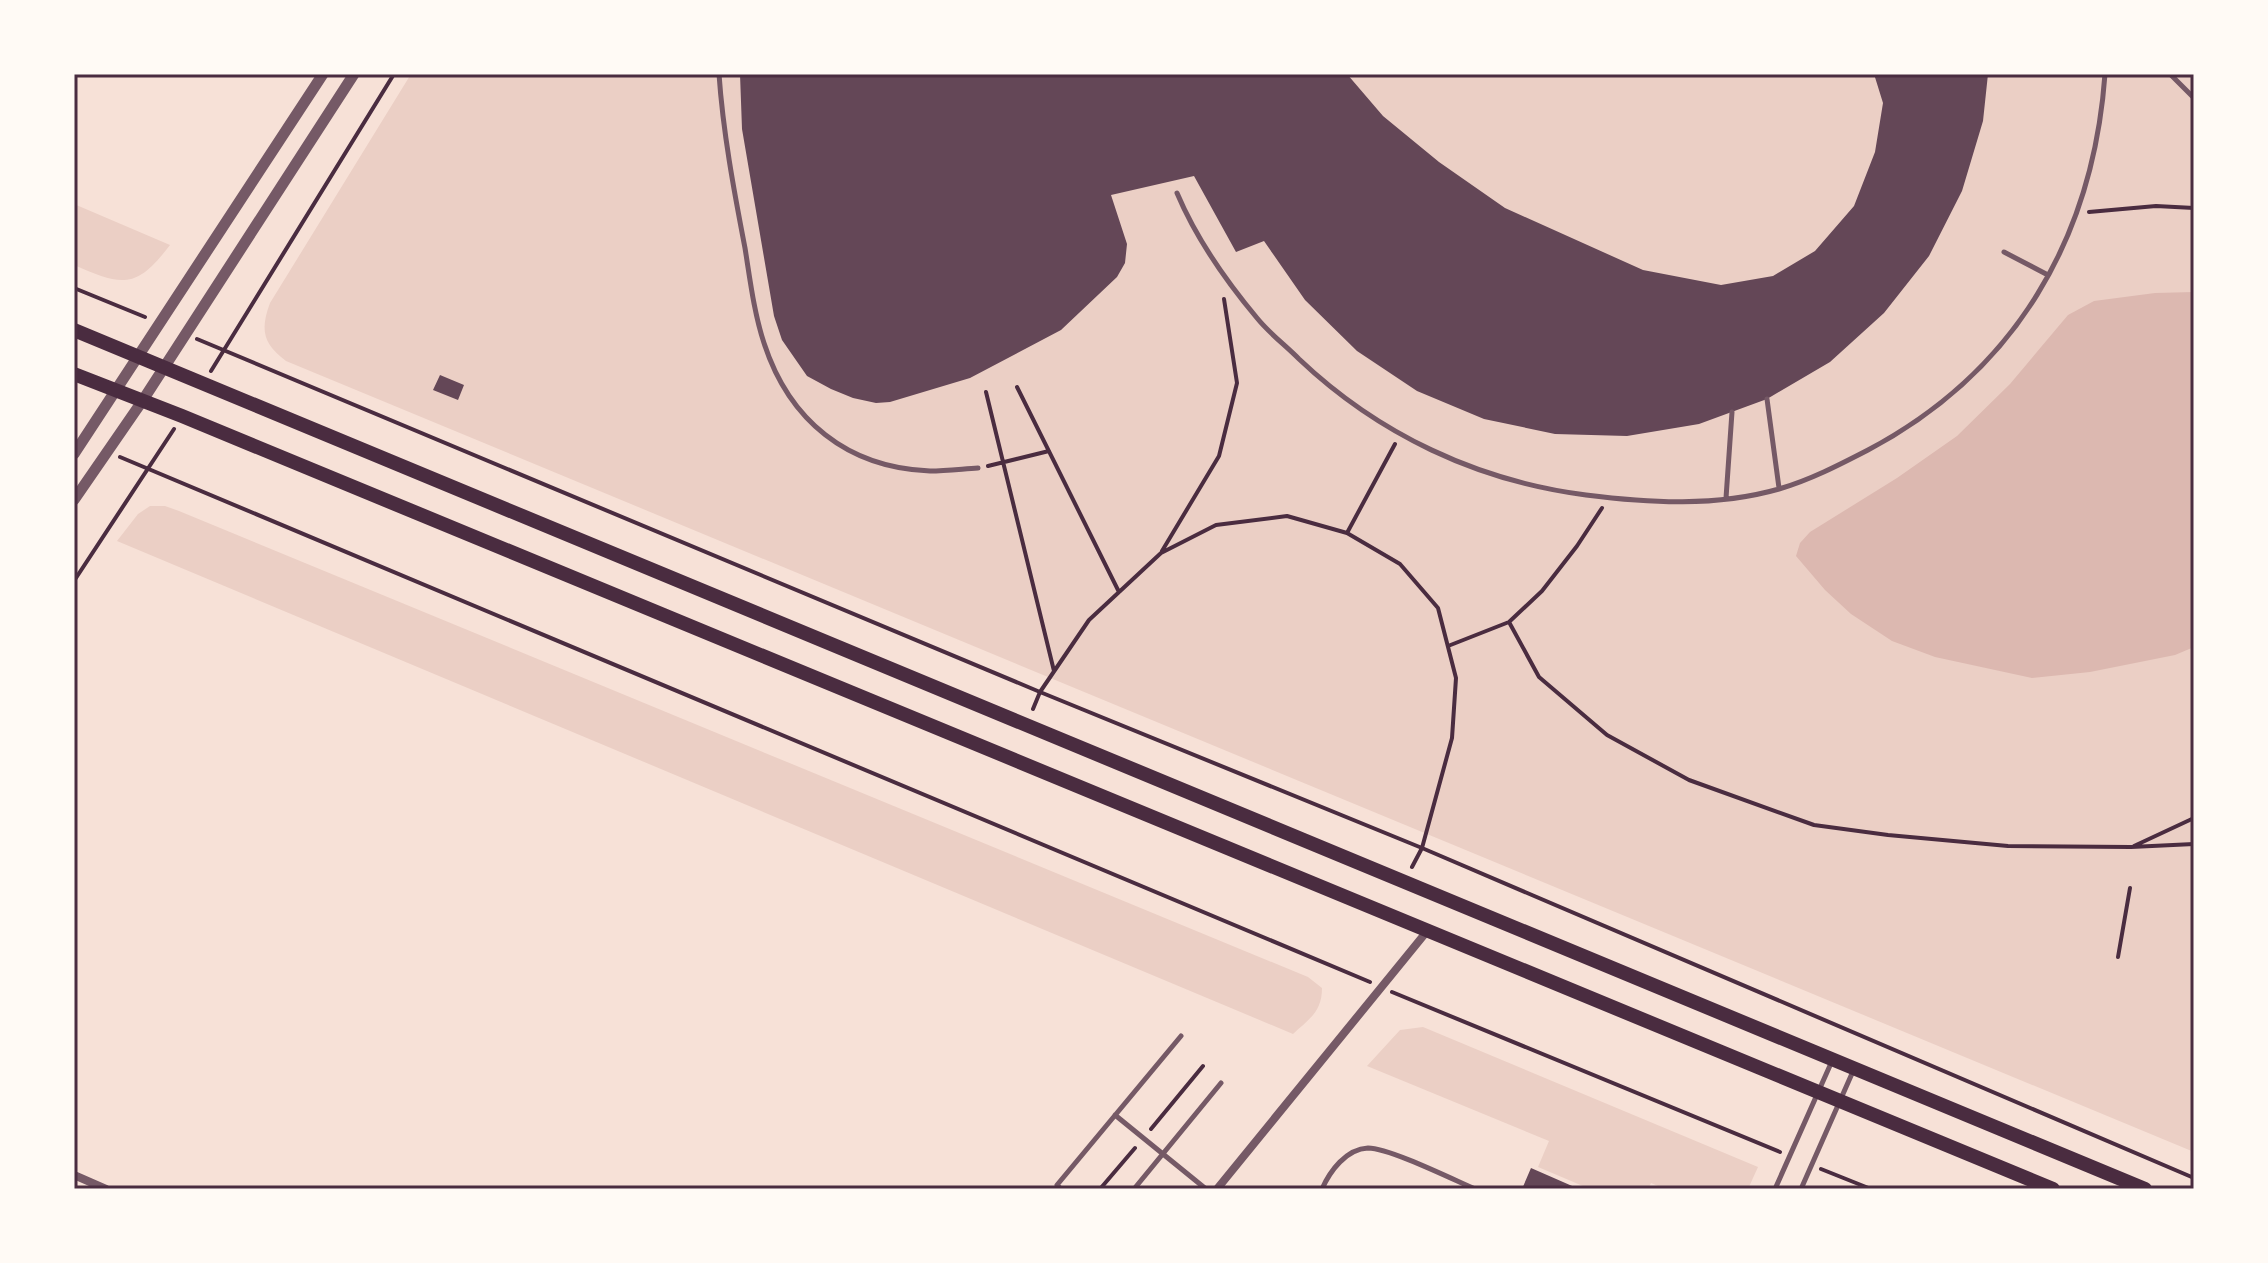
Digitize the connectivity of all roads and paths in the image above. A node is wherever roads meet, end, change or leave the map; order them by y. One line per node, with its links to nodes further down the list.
1 (323, 74): 15 (street)
2 (354, 74): 17 (street)
3 (394, 74): 18 (path)
4 (719, 74): 35 (lane)
5 (2105, 74): 10 (lane)
6 (2170, 74): 7 (lane)
7 (2194, 98)
8 (1177, 193): 12 (lane)
9 (2194, 208): 10 (path)
10 (2075, 214): 13 (lane)
11 (2004, 252): 13 (lane)
12 (1219, 268): 30 (lane); 42 (path)
13 (2048, 275): 37 (lane)
14 (74, 288): 15 (path)
15 (159, 323): 19 (street)
16 (74, 330): 19 (main road)
17 (185, 334): 18 (path); 20 (street)
18 (224, 351): 22 (path); 48 (path)
19 (137, 357): 20 (main road); 24 (street)
20 (164, 368): 22 (main road); 27 (street)
21 (74, 374): 24 (main road)
22 (202, 384): 49 (main road)
23 (1017, 387): 31 (path)
24 (116, 391): 27 (main road); 33 (street)
25 (986, 392): 34 (path)
26 (1767, 399): 37 (lane)
27 (143, 400): 29 (main road); 32 (street)
28 (1732, 412): 39 (lane)
29 (182, 416): 36 (path); 56 (main road)
30 (1400, 434): 38 (lane); 41 (path)
31 (1049, 451): 34 (path); 44 (path)
32 (108, 452): 36 (path); 40 (street)
33 (74, 454)
34 (1003, 464): 35 (path); 47 (path)
35 (978, 468)
36 (148, 469): 43 (path); 58 (path)
37 (1779, 488): 39 (lane)
38 (1608, 498): 39 (lane); 45 (path)
39 (1726, 498)
40 (74, 500)
41 (1347, 533): 42 (path); 46 (path)
42 (1161, 553): 44 (path)
43 (74, 581)
44 (1119, 592): 47 (path)
45 (1509, 622): 46 (path); 52 (path)
46 (1448, 646): 53 (path)
47 (1054, 671): 48 (path)
48 (1040, 692): 49 (path); 53 (path)
49 (1026, 726): 54 (main road)
50 (2194, 818): 52 (path)
51 (2194, 844): 52 (path)
52 (2131, 847)
53 (1422, 848): 54 (path); 70 (path)
54 (1404, 883): 60 (main road)
55 (2130, 888): 57 (path)
56 (1428, 930): 58 (street); 63 (main road)
57 (2118, 957)
58 (1381, 987): 67 (path); 75 (street)
59 (1181, 1036): 65 (lane)
60 (1832, 1060): 61 (main road); 63 (lane)
61 (1854, 1069): 64 (lane); 82 (main road)
62 (1221, 1083): 66 (lane)
63 (1818, 1091): 64 (main road); 67 (lane)
64 (1840, 1101): 68 (lane); 81 (main road)
65 (1115, 1115): 66 (lane); 72 (lane)
66 (1163, 1154): 73 (lane); 74 (lane)
67 (1790, 1156): 78 (lane)
68 (1812, 1165): 79 (lane); 80 (path)
69 (74, 1175): 71 (street)
70 (2194, 1178)
71 (106, 1189)
72 (1061, 1189)
73 (1134, 1189)
74 (1206, 1189)
75 (1217, 1189)
76 (1322, 1189): 77 (lane)
77 (1475, 1189)
78 (1775, 1189)
79 (1801, 1189)
80 (1871, 1189)
81 (2053, 1189)
82 (2145, 1189)

